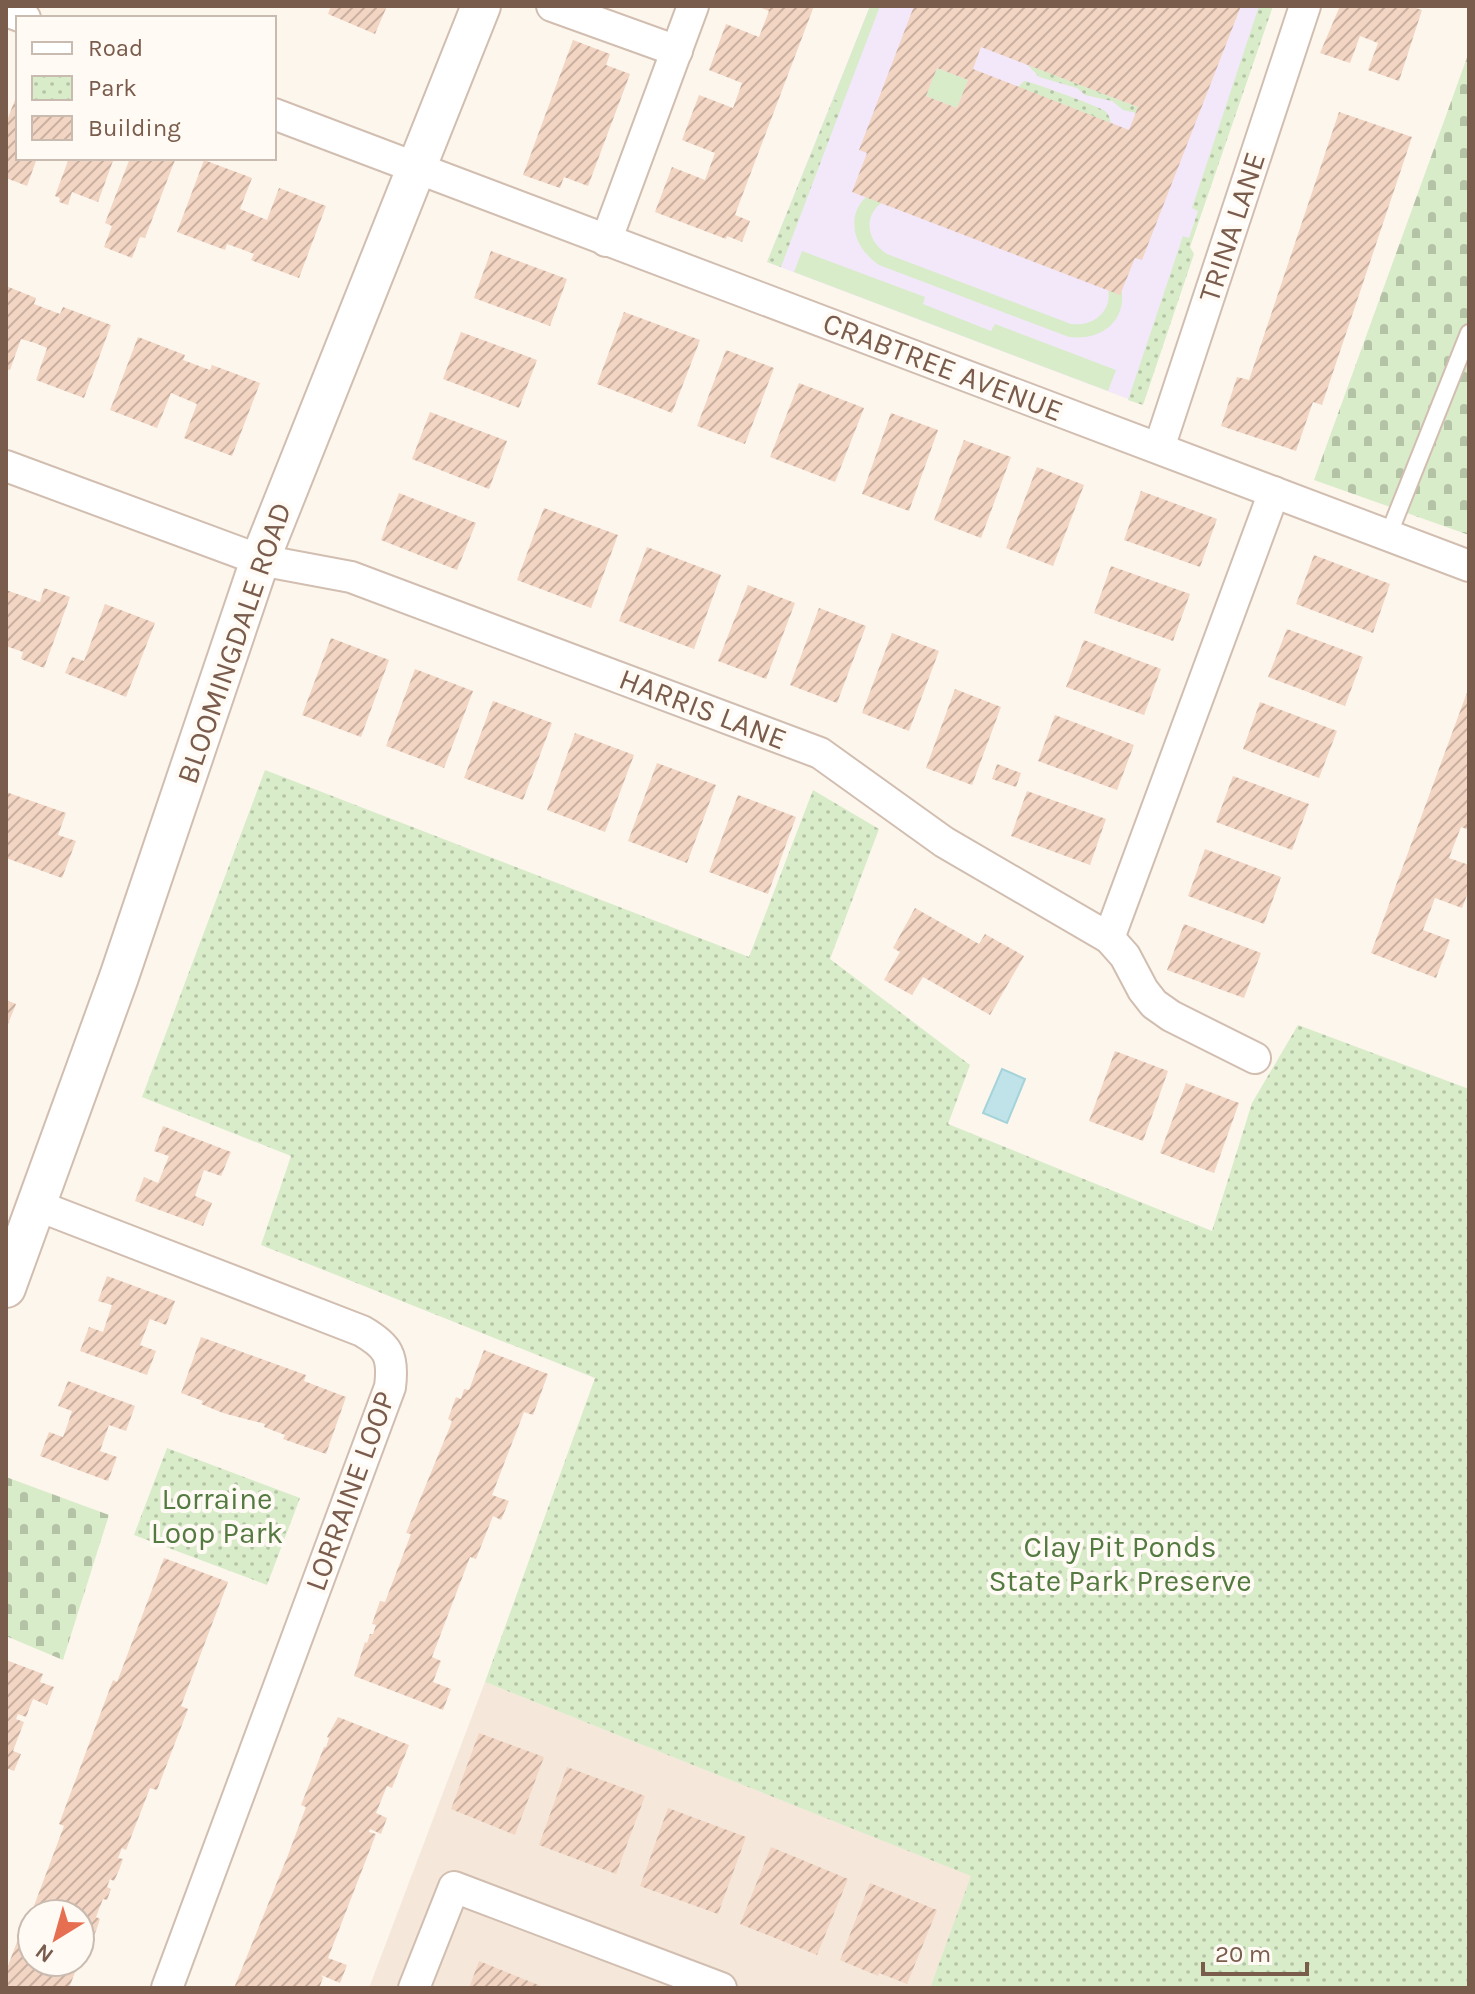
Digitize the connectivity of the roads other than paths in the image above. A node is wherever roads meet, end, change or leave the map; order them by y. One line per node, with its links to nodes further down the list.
1 (481, 6): 7 (street, BLOOMINGDALE ROAD)
2 (552, 6): 5 (street)
3 (693, 6): 5 (street)
4 (1305, 6): 10 (street, TRINA LANE)
5 (677, 51): 8 (street)
6 (276, 115): 7 (street, CRABTREE AVENUE)
7 (416, 169): 8 (street, CRABTREE AVENUE); 14 (street, BLOOMINGDALE ROAD)
8 (606, 241): 10 (street, CRABTREE AVENUE)
9 (1469, 333): 13 (lane)
10 (1159, 448): 12 (street, CRABTREE AVENUE)
11 (6, 466): 14 (street, HARRIS LANE)
12 (1274, 492): 13 (street, CRABTREE AVENUE); 16 (street)
13 (1388, 536): 15 (street, CRABTREE AVENUE)
14 (260, 560): 16 (street, HARRIS LANE); 18 (street, BLOOMINGDALE ROAD)
15 (1469, 566)
16 (1109, 938): 17 (street, HARRIS LANE)
17 (1255, 1058)
18 (36, 1205): 19 (street, BLOOMINGDALE ROAD); 20 (street, LORRAINE LOOP)
19 (6, 1288)
20 (167, 1988)
21 (414, 1988): 22 (street)
22 (721, 1988)

